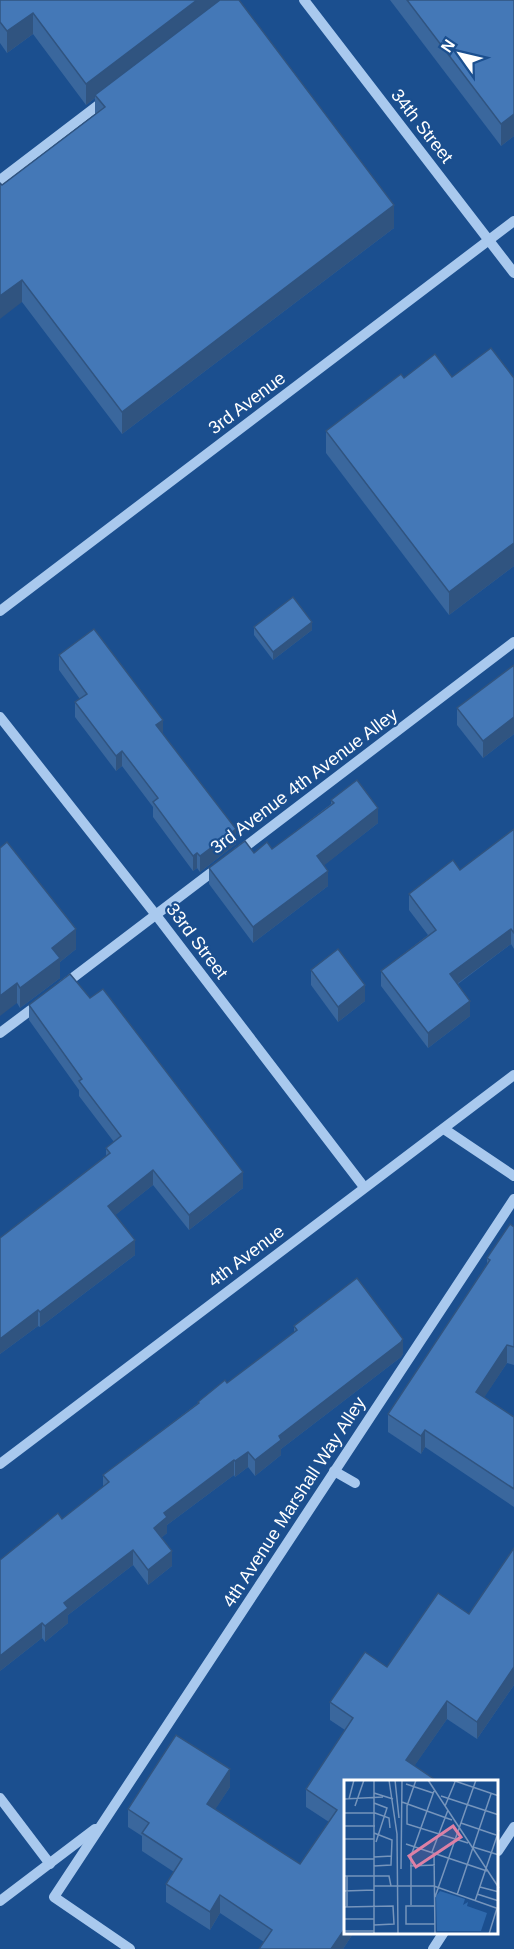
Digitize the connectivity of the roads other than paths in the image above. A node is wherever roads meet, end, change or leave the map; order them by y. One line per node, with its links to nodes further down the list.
1 (304, 0): 5 (street, 34th Street)
2 (112, 95): 3 (street)
3 (0, 180)
4 (514, 221): 5 (street, 3rd Avenue)
5 (489, 240): 6 (street, 34th Street); 7 (street, 3rd Avenue)
6 (514, 273)
7 (0, 611)
8 (514, 642): 10 (street, 3rd Avenue 4th Avenue Alley)
9 (0, 717): 10 (street, 33rd Street)
10 (156, 915): 11 (street, 3rd Avenue 4th Avenue Alley); 15 (street, 33rd Street)
11 (0, 1033)
12 (514, 1075): 13 (street, 4th Avenue)
13 (444, 1129): 14 (street); 15 (street, 4th Avenue)
14 (514, 1176)
15 (364, 1187): 17 (street, 4th Avenue)
16 (514, 1199): 18 (street, 4th Avenue Marshall Way Alley)
17 (0, 1464)
18 (334, 1471): 19 (street); 21 (street, 4th Avenue Marshall Way Alley)
19 (355, 1483)
20 (0, 1798): 24 (street)
21 (102, 1824): 24 (street); 27 (street, 4th Avenue Marshall Way Alley)
22 (514, 1827): 23 (street)
23 (499, 1850)
24 (50, 1864): 25 (street)
25 (0, 1901)
26 (443, 1934): 28 (street)
27 (130, 1949)
28 (433, 1949)

